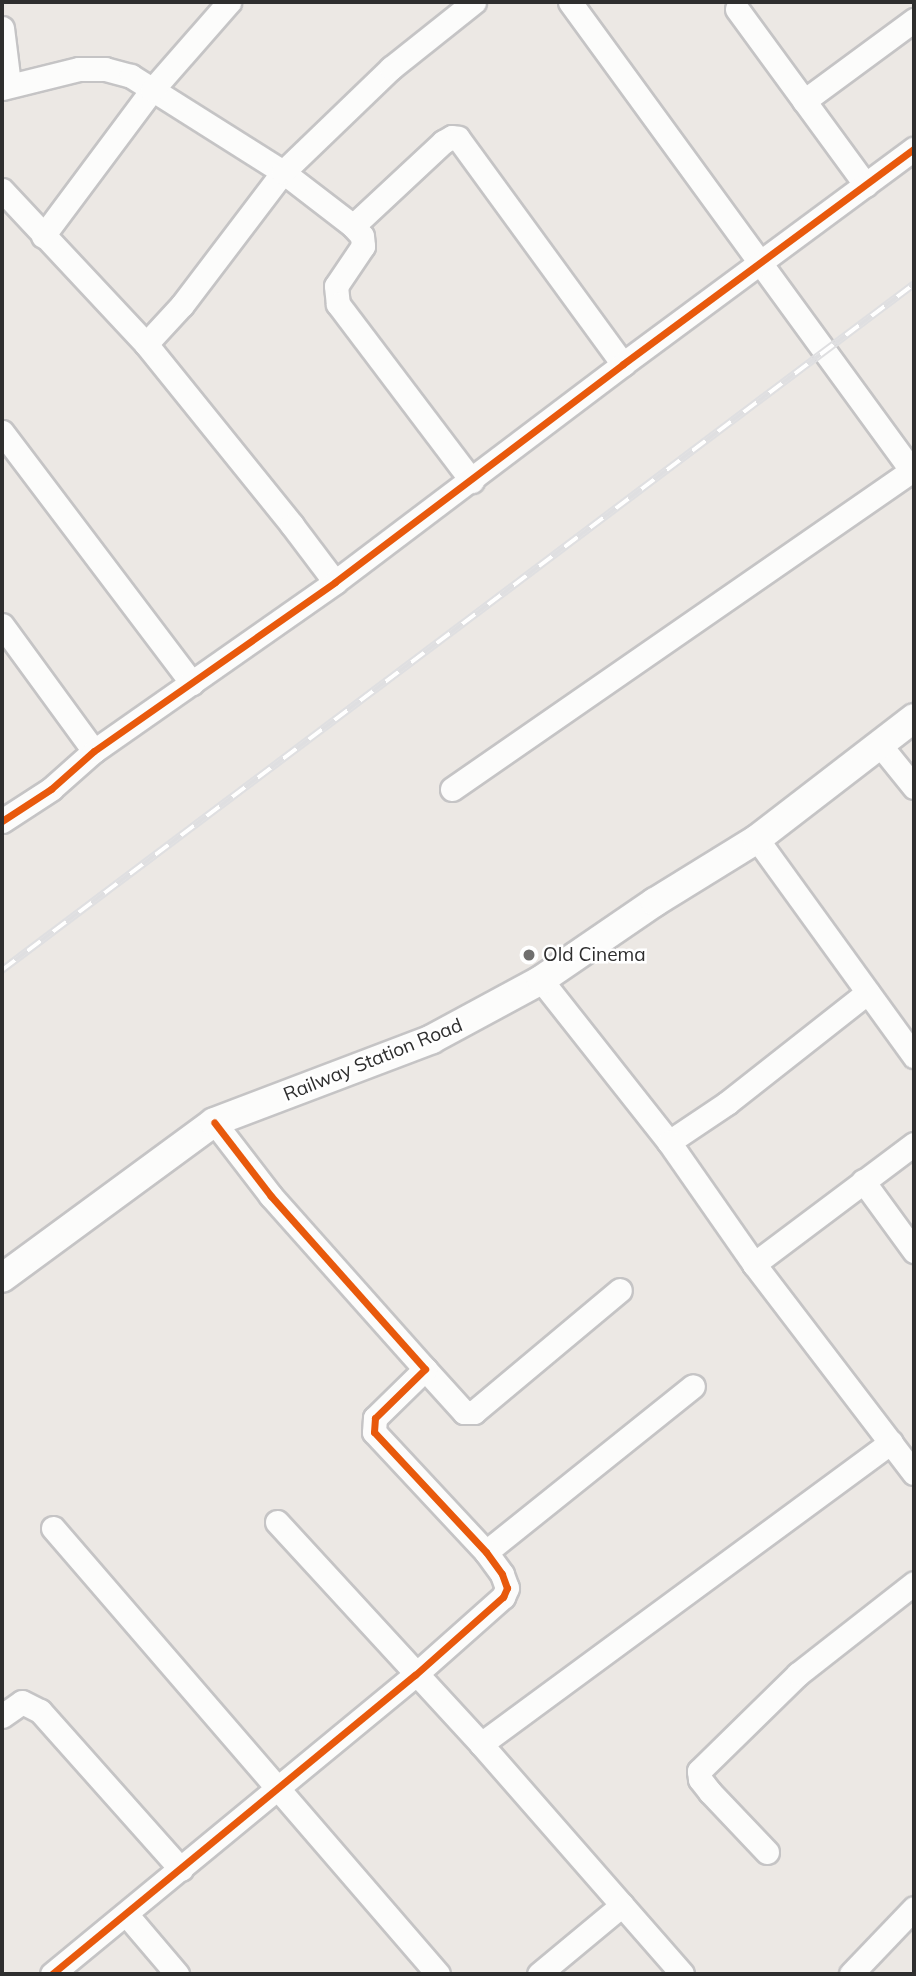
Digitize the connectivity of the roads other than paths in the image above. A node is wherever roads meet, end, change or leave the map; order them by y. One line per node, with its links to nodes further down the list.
1 (229, 2): 8 (street)
2 (474, 2): 11 (street)
3 (570, 2): 16 (street)
4 (737, 9): 9 (street)
5 (914, 20): 9 (street)
6 (2, 28): 7 (street)
7 (5, 86): 8 (street)
8 (152, 89): 11 (street); 15 (street)
9 (804, 101): 12 (street)
10 (914, 149): 12 (street)
11 (282, 172): 14 (street); 17 (street)
12 (866, 185): 16 (street)
13 (2, 190): 15 (street)
14 (353, 226): 18 (street); 21 (street)
15 (43, 236): 17 (street)
16 (760, 265): 18 (street); 20 (street)
17 (146, 344): 22 (street)
18 (623, 364): 21 (street)
19 (2, 432): 24 (street)
20 (913, 470): 29 (street)
21 (472, 481): 22 (street)
22 (335, 582): 24 (street)
23 (2, 625): 27 (street)
24 (192, 683): 27 (street)
25 (914, 718): 26 (street, Railway Station Road)
26 (880, 745): 28 (street); 31 (street, Railway Station Road)
27 (94, 751): 30 (street)
28 (914, 787)
29 (452, 789)
30 (2, 821)
31 (757, 839): 32 (street, Railway Station Road); 33 (street)
32 (541, 980): 35 (street, Railway Station Road); 36 (street)
33 (868, 992): 34 (street); 36 (street)
34 (914, 1056)
35 (214, 1122): 41 (street, Railway Station Road); 43 (street)
36 (669, 1142): 40 (street)
37 (914, 1144): 38 (street)
38 (863, 1181): 39 (street); 40 (street)
39 (914, 1251)
40 (754, 1264): 45 (street)
41 (2, 1278)
42 (620, 1290): 43 (street)
43 (425, 1369): 49 (street)
44 (693, 1387): 49 (street)
45 (891, 1442): 46 (street); 53 (street)
46 (914, 1473)
47 (277, 1522): 51 (street)
48 (53, 1528): 54 (street)
49 (486, 1552): 51 (street)
50 (914, 1583): 55 (street)
51 (415, 1675): 53 (street); 54 (street)
52 (2, 1716): 56 (street)
53 (481, 1744): 57 (street)
54 (277, 1787): 56 (street); 62 (street)
55 (767, 1852)
56 (180, 1869): 59 (street)
57 (622, 1905): 63 (street); 64 (street)
58 (914, 1908): 65 (street)
59 (126, 1914): 60 (street); 61 (street)
60 (51, 1974)
61 (177, 1974)
62 (438, 1974)
63 (539, 1974)
64 (682, 1974)
65 (851, 1974)

